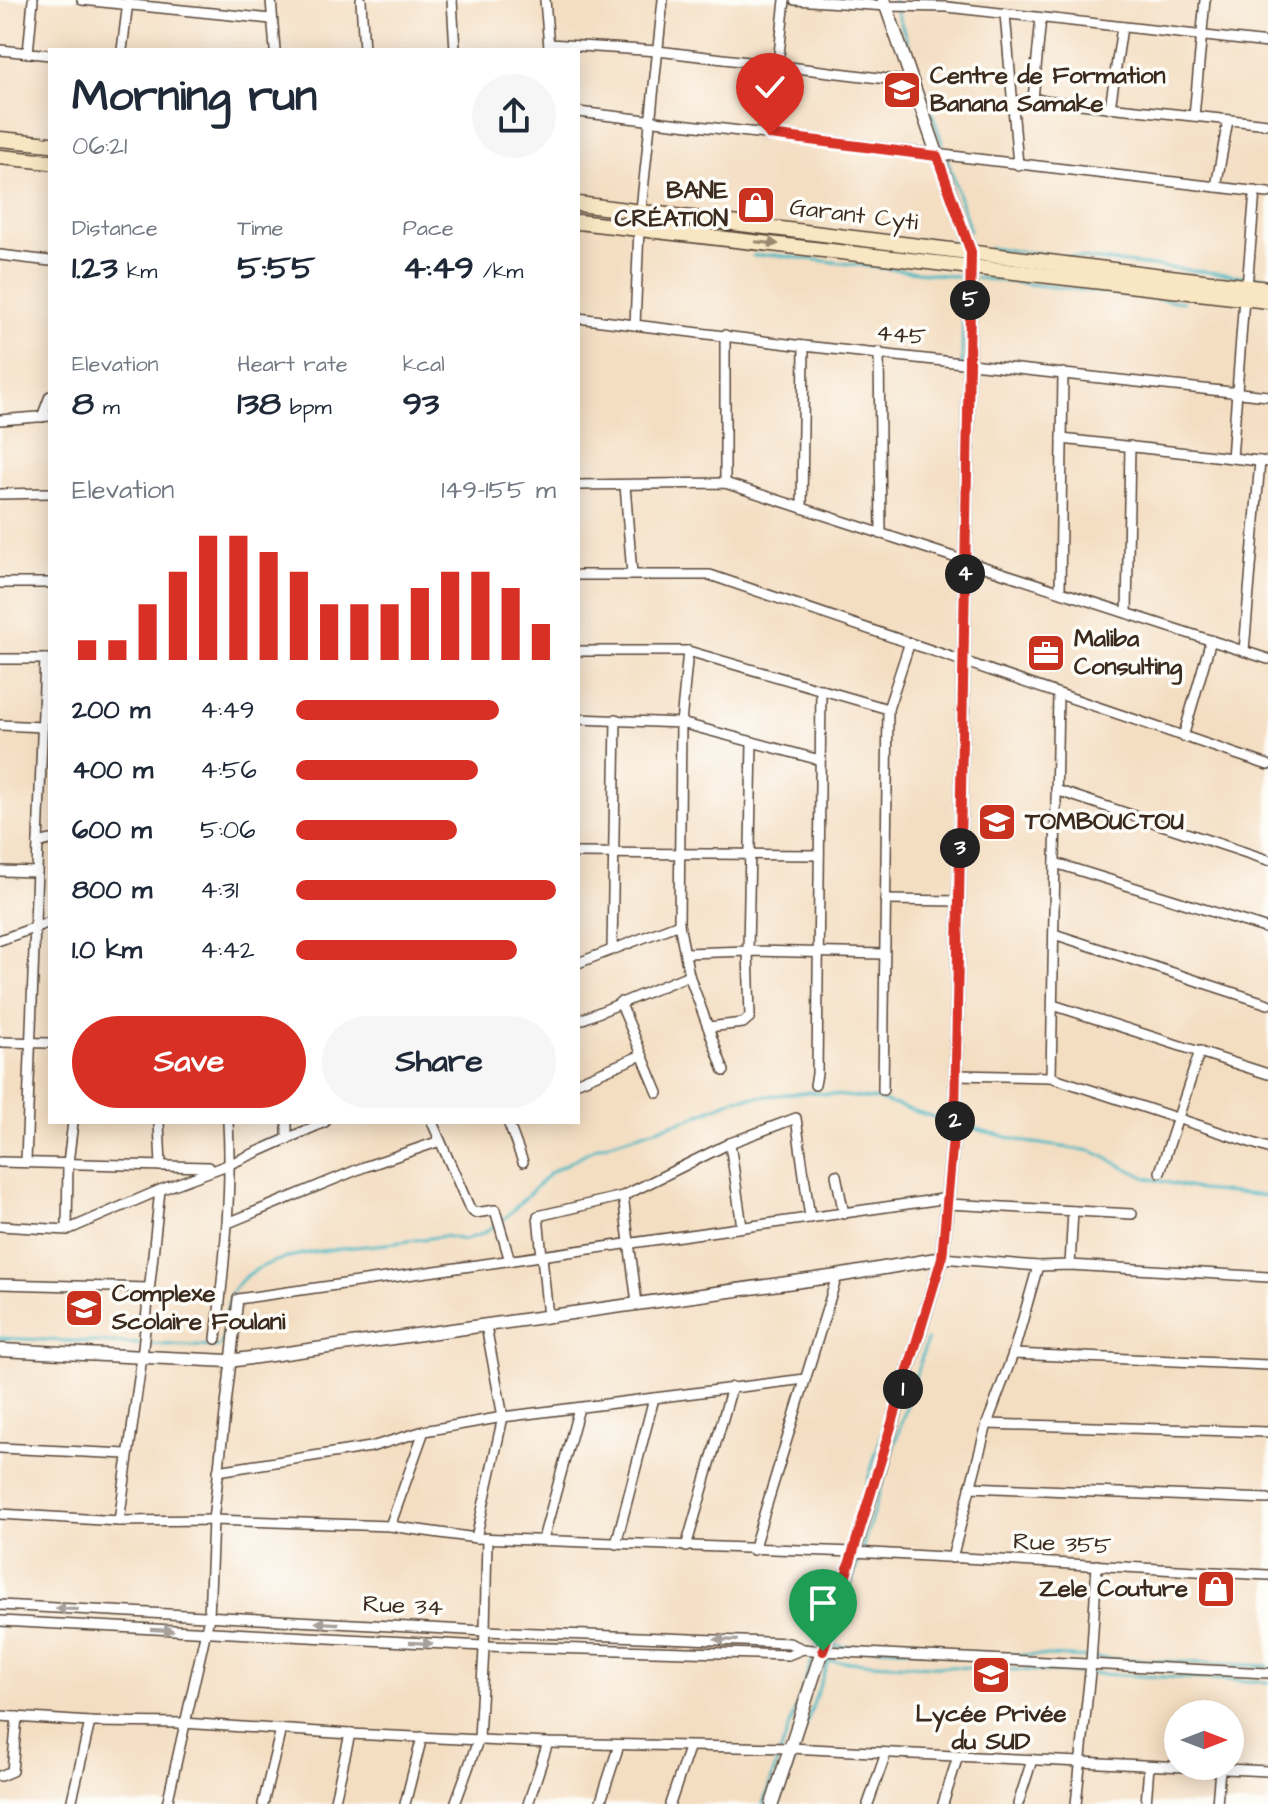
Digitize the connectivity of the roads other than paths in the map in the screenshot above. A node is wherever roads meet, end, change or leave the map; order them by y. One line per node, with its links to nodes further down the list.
1 (33, 0): 30 (street)
2 (82, 0): 11 (street)
3 (271, 0): 17 (street)
4 (361, 0): 24 (street)
5 (452, 0): 25 (street)
6 (545, 0): 21 (street)
7 (663, 0): 29 (street)
8 (785, 0): 32 (street)
9 (795, 0): 12 (street)
10 (1205, 0): 19 (street)
11 (128, 3): 13 (street); 22 (street)
12 (886, 3): 14 (street); 33 (street)
13 (180, 5): 17 (street)
14 (972, 5): 15 (street)
15 (1005, 14): 16 (street); 35 (street)
16 (1041, 18): 18 (street); 34 (street)
17 (271, 19): 23 (street)
18 (1122, 27): 19 (street); 36 (street)
19 (1203, 36): 20 (street); 38 (street)
20 (1268, 43)
21 (549, 47): 26 (street)
22 (122, 48)
23 (275, 48)
24 (364, 48)
25 (455, 48)
26 (576, 48)
27 (580, 48): 29 (street)
28 (0, 50): 30 (street)
29 (658, 51): 32 (street); 40 (street)
30 (28, 53): 31 (street)
31 (48, 55)
32 (778, 65): 33 (street); 42 (street)
33 (912, 82): 45 (street)
34 (1033, 99): 35 (street); 36 (street)
35 (1012, 102): 48 (street)
36 (1110, 108): 38 (street)
37 (580, 112): 40 (street)
38 (1194, 116): 39 (street)
39 (1228, 120): 41 (street); 49 (street)
40 (650, 121): 42 (street); 53 (street)
41 (1268, 124)
42 (770, 135): 45 (street)
43 (0, 139): 44 (main road)
44 (48, 144)
45 (937, 156): 48 (street); 57 (street)
46 (0, 157): 47 (main road)
47 (48, 162)
48 (1018, 165): 49 (street)
49 (1216, 187): 50 (street)
50 (1255, 191): 51 (street); 61 (street)
51 (1268, 193)
52 (580, 204): 53 (main road, Garant Cyti)
53 (641, 211): 55 (street); 57 (main road, Garant Cyti)
54 (580, 222): 55 (main road, Garant Cyti)
55 (639, 229): 57 (main road, Garant Cyti, one-way to 57); 64 (street)
56 (2, 255): 58 (street); 59 (street)
57 (971, 259): 61 (main road, Garant Cyti); 68 (street)
58 (48, 261)
59 (0, 266)
60 (1268, 289): 61 (main road, Garant Cyti)
61 (1246, 292): 62 (main road, Garant Cyti); 70 (street)
62 (1268, 301)
63 (580, 318): 64 (street, 445)
64 (635, 325): 65 (street, 445)
65 (725, 335): 66 (street, 445); 78 (street)
66 (804, 346): 67 (street, 445); 83 (street)
67 (879, 352): 68 (street, 445); 84 (street)
68 (969, 362): 69 (street, 445); 85 (street)
69 (1063, 373): 70 (street, 445); 74 (street)
70 (1237, 393): 71 (street, 445); 76 (street)
71 (1268, 396)
72 (46, 416): 73 (street)
73 (0, 420)
74 (1062, 439): 75 (street); 90 (street)
75 (1130, 446): 76 (street); 91 (street)
76 (1232, 458): 77 (street)
77 (1264, 462): 96 (street)
78 (725, 483): 80 (street); 83 (street)
79 (580, 485): 80 (street)
80 (625, 485): 86 (street)
81 (48, 493): 82 (street)
82 (0, 494)
83 (802, 508): 84 (street)
84 (881, 534): 85 (street)
85 (966, 562): 90 (street); 100 (street)
86 (632, 574): 87 (street); 93 (street)
87 (580, 575)
88 (0, 583): 89 (street)
89 (48, 583)
90 (1060, 591): 91 (street)
91 (1127, 613): 92 (street)
92 (1211, 640): 96 (street); 109 (street)
93 (909, 645): 100 (street); 103 (street)
94 (580, 651): 95 (street)
95 (688, 651): 101 (street); 106 (street)
96 (1244, 651): 99 (street)
97 (48, 658): 98 (street); 108 (street)
98 (0, 659)
99 (1268, 659)
100 (964, 663): 102 (street); 126 (street)
101 (821, 689): 103 (street); 111 (street)
102 (1058, 694): 109 (street); 113 (street)
103 (888, 709): 125 (street)
104 (580, 719): 105 (street)
105 (616, 719): 106 (street); 117 (street)
106 (681, 723): 110 (street); 118 (street)
107 (0, 725): 108 (street)
108 (43, 727): 115 (street)
109 (1183, 737): 112 (street)
110 (752, 742): 111 (street); 119 (street)
111 (820, 760): 120 (street)
112 (1268, 765)
113 (1056, 790): 121 (street); 122 (street)
114 (48, 840): 115 (street)
115 (38, 843): 124 (street)
116 (580, 853): 117 (street)
117 (613, 853): 118 (street); 133 (street)
118 (680, 854): 119 (street); 128 (street)
119 (749, 854): 120 (street); 134 (street)
120 (819, 855): 135 (street)
121 (1268, 860)
122 (1055, 863): 130 (street); 131 (street)
123 (0, 871): 124 (street)
124 (37, 872): 129 (street)
125 (885, 900): 126 (street); 137 (street)
126 (959, 901): 152 (street)
127 (48, 923): 129 (street)
128 (679, 924): 133 (street); 136 (street)
129 (34, 928): 132 (street); 146 (street)
130 (1268, 929)
131 (1054, 934): 141 (street); 142 (street)
132 (0, 940)
133 (612, 950): 138 (street)
134 (748, 951): 135 (street); 136 (street); 144 (street)
135 (818, 952): 137 (street); 155 (street)
136 (686, 953): 139 (street)
137 (884, 954): 156 (street)
138 (580, 962)
139 (689, 975): 140 (street); 144 (street)
140 (620, 1002): 143 (street); 149 (street)
141 (1268, 1004)
142 (1053, 1005): 148 (street); 153 (street)
143 (580, 1020)
144 (709, 1027): 150 (street)
145 (0, 1042): 146 (street)
146 (30, 1043): 147 (street); 170 (street)
147 (48, 1043)
148 (1200, 1051): 151 (street); 158 (street)
149 (642, 1055): 154 (street); 157 (street)
150 (724, 1071)
151 (1268, 1074)
152 (956, 1075): 153 (street); 181 (street)
153 (1051, 1077): 158 (street)
154 (580, 1081)
155 (815, 1085)
156 (883, 1090)
157 (658, 1093)
158 (1178, 1119): 169 (street); 177 (street)
159 (73, 1124): 173 (street)
160 (159, 1124): 175 (street)
161 (228, 1124): 174 (street)
162 (287, 1124): 166 (street)
163 (321, 1124): 166 (street)
164 (433, 1124): 167 (street)
165 (509, 1124): 172 (street)
166 (287, 1139): 174 (street)
167 (440, 1141): 186 (street); 193 (street)
168 (730, 1143): 180 (street); 185 (street); 188 (street)
169 (1268, 1148)
170 (26, 1161): 171 (street); 173 (street)
171 (0, 1162)
172 (523, 1162)
173 (68, 1163): 175 (street); 189 (street)
174 (230, 1164): 176 (street); 186 (street)
175 (161, 1166): 176 (street)
176 (215, 1168): 179 (street)
177 (1160, 1172)
178 (836, 1175): 183 (street)
179 (160, 1190): 189 (street); 199 (street)
180 (623, 1196): 190 (street); 191 (street)
181 (948, 1201): 182 (street); 183 (street); 192 (street)
182 (1073, 1211): 184 (street); 194 (street)
183 (844, 1214): 185 (street)
184 (1132, 1214)
185 (810, 1218): 188 (street)
186 (228, 1223): 203 (street)
187 (0, 1226): 189 (street)
188 (742, 1227): 190 (street)
189 (67, 1230)
190 (629, 1243): 191 (street); 200 (street)
191 (543, 1257): 193 (street); 201 (street)
192 (942, 1258): 195 (street); 196 (street); 231 (street)
193 (510, 1261): 207 (street)
194 (1070, 1265): 195 (street); 197 (street)
195 (1038, 1266): 206 (street)
196 (837, 1276): 200 (street); 209 (street)
197 (1268, 1277)
198 (0, 1284): 199 (street)
199 (149, 1288): 205 (street)
200 (637, 1303): 201 (street)
201 (548, 1317): 202 (street)
202 (486, 1326): 207 (street); 213 (street)
203 (216, 1339)
204 (0, 1350): 205 (street)
205 (142, 1353): 207 (street); 218 (street)
206 (1013, 1354): 208 (street); 214 (street)
207 (229, 1361): 219 (street)
208 (1268, 1365)
209 (805, 1379): 210 (street); 230 (street)
210 (732, 1387): 211 (street); 229 (street)
211 (654, 1398): 212 (street); 228 (street)
212 (579, 1408): 213 (street); 227 (street)
213 (503, 1417): 215 (street); 226 (street)
214 (987, 1424): 216 (street); 220 (street)
215 (424, 1431): 219 (street); 225 (street)
216 (1268, 1432)
217 (0, 1448): 218 (street)
218 (127, 1454): 224 (street)
219 (218, 1471): 223 (street)
220 (970, 1487): 221 (street); 232 (street)
221 (1268, 1499)
222 (0, 1514): 224 (street, Rue 355)
223 (213, 1520): 224 (street, Rue 355); 225 (street, Rue 355); 236 (street)
224 (119, 1521)
225 (390, 1526): 226 (street, Rue 355)
226 (481, 1538): 227 (street, Rue 355); 238 (street)
227 (543, 1539): 228 (street, Rue 355)
228 (616, 1544): 229 (street, Rue 355)
229 (686, 1547): 230 (street, Rue 355)
230 (753, 1550): 231 (street, Rue 355)
231 (854, 1552): 232 (street, Rue 355); 242 (street)
232 (952, 1558): 233 (street, Rue 355)
233 (1097, 1565): 234 (street, Rue 355); 243 (street)
234 (1268, 1575)
235 (0, 1605): 236 (street, Rue 34, one-way to 235)
236 (209, 1617): 238 (street, Rue 34, one-way to 236); 239 (street)
237 (0, 1621): 239 (street, Rue 34, one-way to 239)
238 (485, 1631): 240 (street); 241 (street, Rue 34, one-way to 238)
239 (205, 1632): 240 (street, Rue 34, one-way to 240); 248 (street)
240 (484, 1646): 241 (street, Rue 34); 252 (street)
241 (803, 1649): 242 (street, Rue 34)
242 (823, 1651): 243 (street, Rue 34); 256 (street)
243 (1091, 1663): 244 (street, Rue 34); 260 (street)
244 (1268, 1673)
245 (0, 1716): 246 (street)
246 (17, 1717): 247 (street); 265 (street)
247 (90, 1722): 248 (street); 267 (street)
248 (183, 1723): 249 (street); 268 (street)
249 (281, 1729): 250 (street); 269 (street)
250 (350, 1734): 251 (street); 270 (street)
251 (422, 1737): 252 (street); 271 (street)
252 (479, 1738): 253 (street); 272 (street)
253 (548, 1743): 254 (street); 273 (street)
254 (619, 1745): 255 (street); 274 (street)
255 (689, 1748): 256 (street); 275 (street)
256 (790, 1748): 257 (street); 276 (street)
257 (886, 1753): 258 (street); 277 (street)
258 (958, 1756): 259 (street); 278 (street)
259 (1032, 1760): 260 (street); 279 (street)
260 (1081, 1762): 261 (street); 280 (street)
261 (1149, 1766): 262 (street); 281 (street)
262 (1164, 1767)
263 (1244, 1770): 264 (street)
264 (1268, 1771)
265 (0, 1776)
266 (1219, 1780): 282 (street)
267 (71, 1804)
268 (167, 1804)
269 (263, 1804)
270 (334, 1804)
271 (405, 1804)
272 (455, 1804)
273 (528, 1804)
274 (600, 1804)
275 (670, 1804)
276 (772, 1804)
277 (868, 1804)
278 (943, 1804)
279 (1018, 1804)
280 (1076, 1804)
281 (1146, 1804)
282 (1217, 1804)

